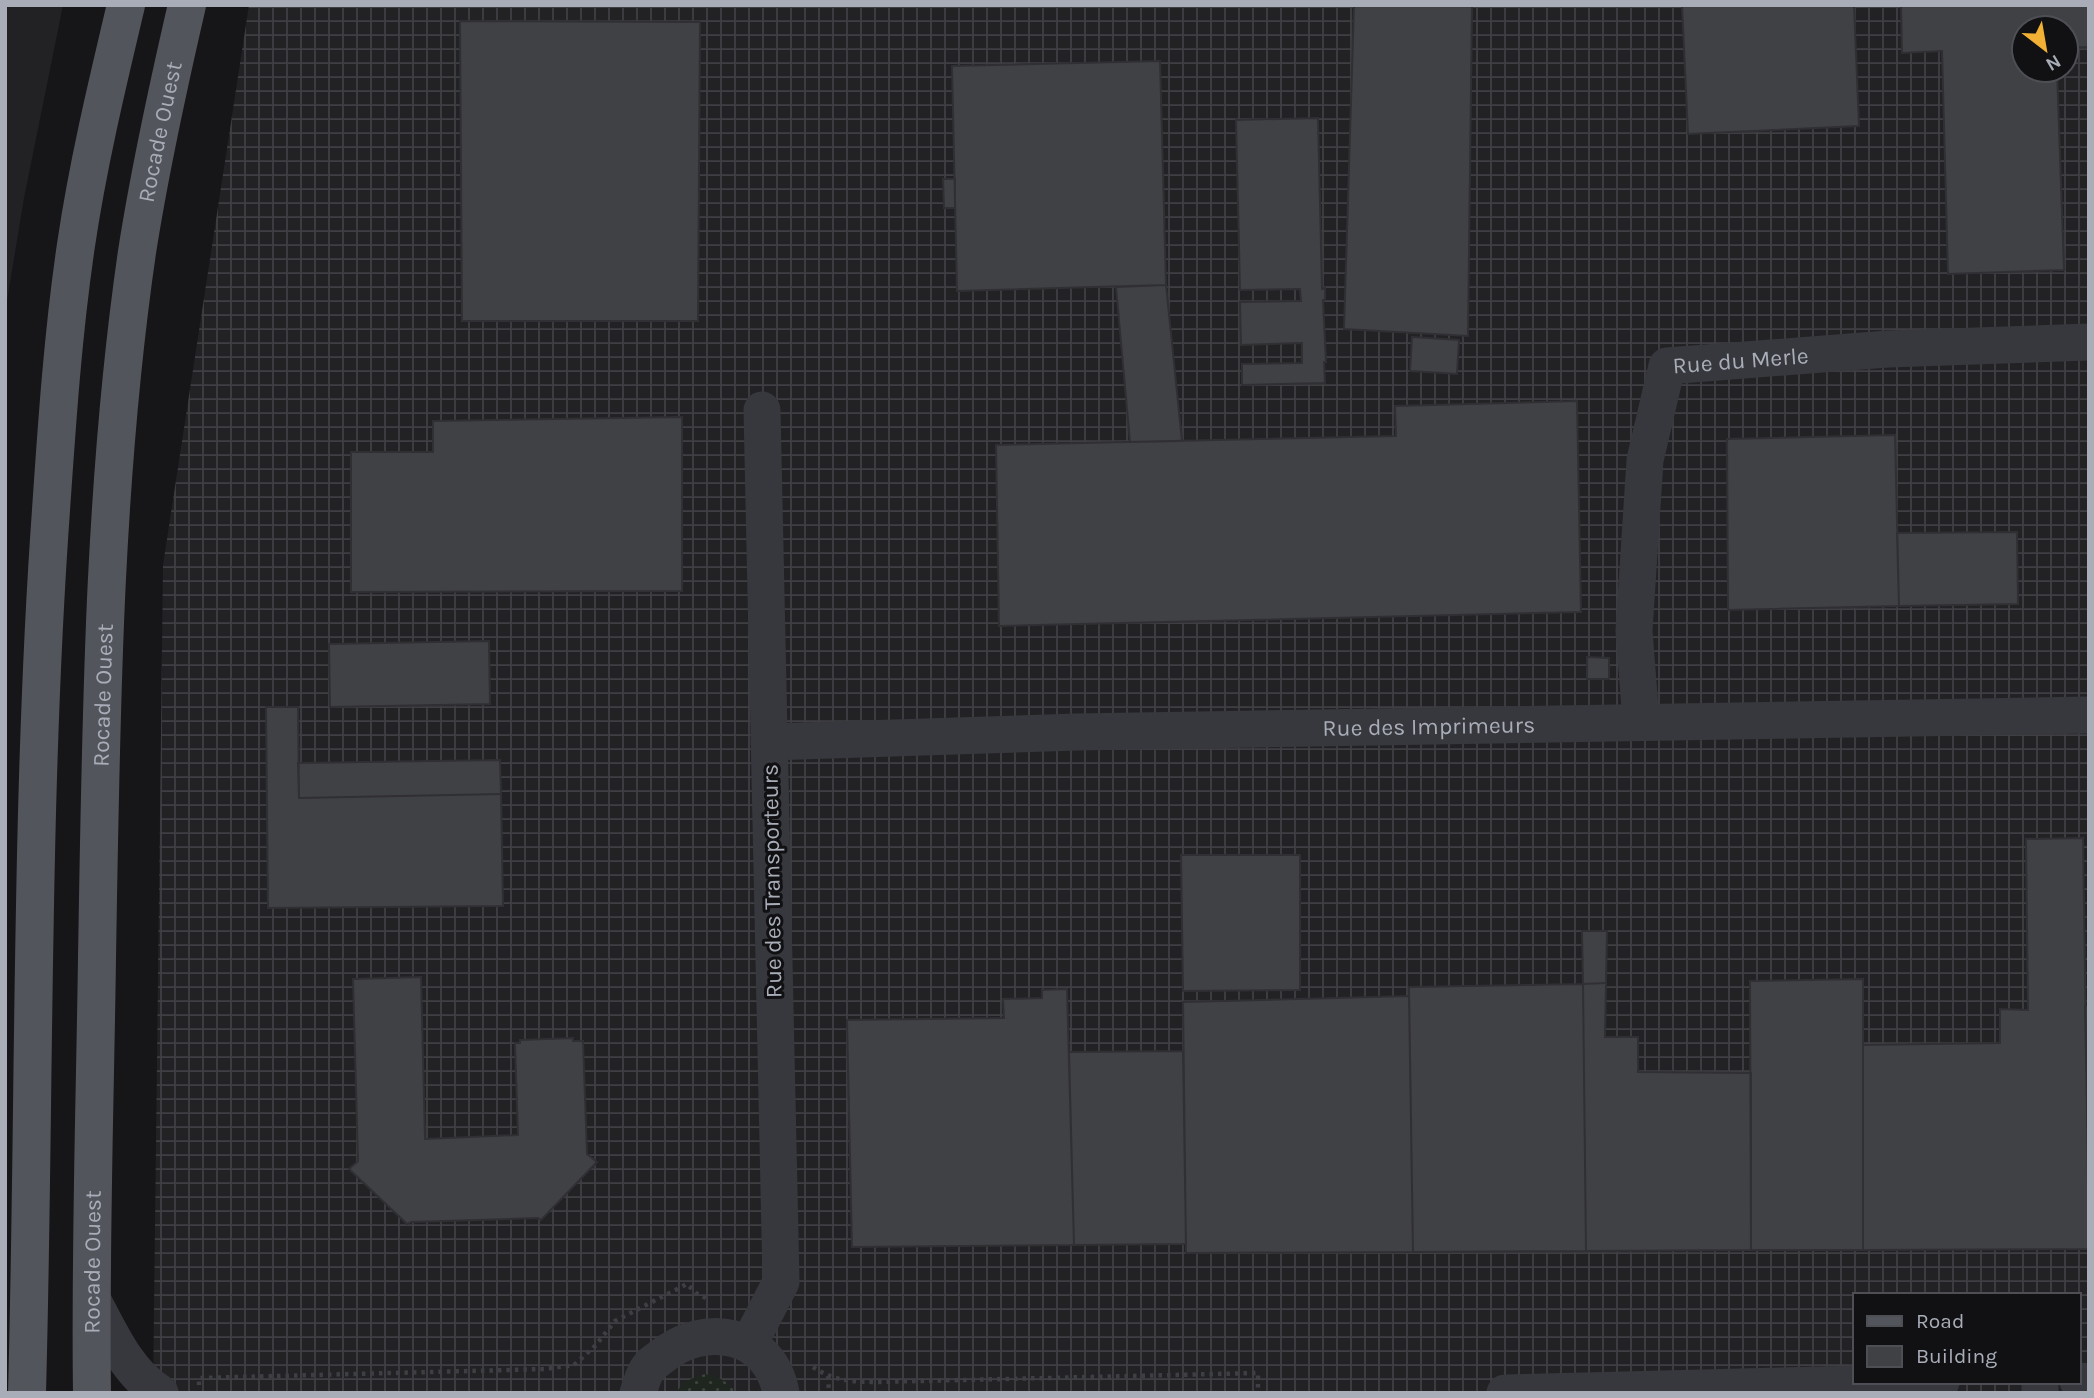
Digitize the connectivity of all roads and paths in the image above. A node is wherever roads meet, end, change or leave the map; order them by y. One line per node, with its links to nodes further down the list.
1 (126, 5): 12 (main road)
2 (187, 5): 8 (main road, Rocade Ouest)
3 (2089, 342): 6 (street, Rue du Merle)
4 (762, 410): 7 (street, Rue des Transporteurs)
5 (2089, 715): 6 (street, Rue des Imprimeurs)
6 (1641, 721): 7 (street, Rue des Imprimeurs)
7 (769, 742): 9 (street, Rue des Transporteurs)
8 (92, 1300): 13 (main road, Rocade Ouest); 14 (street)
9 (749, 1344): 15 (street); 16 (street)
10 (828, 1376): 17 (path)
11 (1862, 1384): 18 (street)
12 (27, 1393)
13 (92, 1393)
14 (160, 1393)
15 (638, 1393)
16 (781, 1393)
17 (829, 1393)
18 (1505, 1393)

